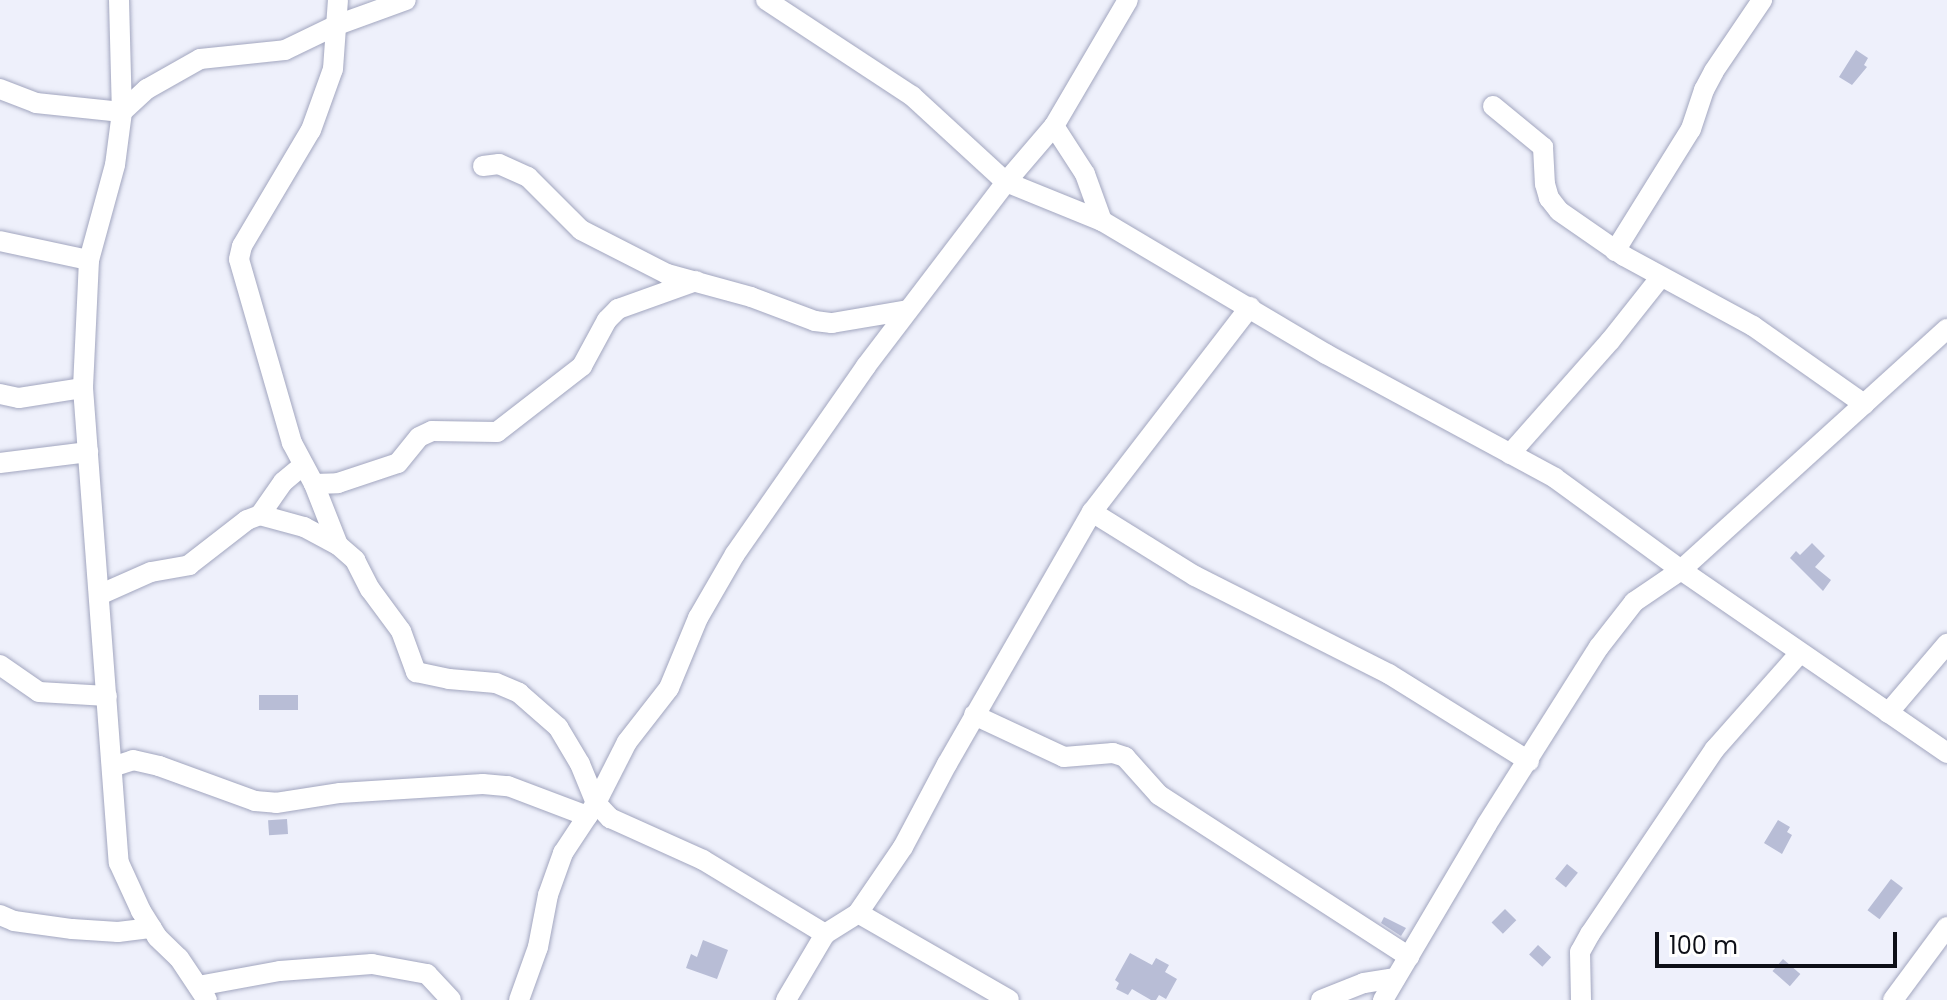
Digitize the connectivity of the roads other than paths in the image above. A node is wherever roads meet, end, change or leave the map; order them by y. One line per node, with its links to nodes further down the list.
1 (119, 0): 11 (street)
2 (338, 0): 8 (street)
3 (406, 0): 8 (street)
4 (766, 0): 7 (street)
5 (1128, 0): 12 (street)
6 (1762, 0): 17 (street)
7 (788, 5): 14 (street)
8 (337, 25): 11 (street); 30 (street)
9 (0, 89): 11 (street)
10 (1493, 106): 17 (street)
11 (122, 112): 18 (street)
12 (1054, 126): 14 (street); 15 (street)
13 (483, 166): 20 (street)
14 (1006, 182): 15 (street); 22 (street)
15 (1102, 221): 21 (street)
16 (0, 241): 18 (street)
17 (1615, 251): 19 (street)
18 (89, 260): 24 (street)
19 (1660, 278): 26 (street); 28 (street)
20 (696, 281): 22 (street); 31 (street)
21 (1250, 307): 28 (street); 32 (street)
22 (908, 310): 48 (street)
23 (1947, 329): 26 (street)
24 (83, 388): 25 (street); 27 (street)
25 (0, 394)
26 (1864, 404): 35 (street)
27 (88, 452): 29 (street); 36 (street)
28 (1510, 454): 35 (street)
29 (0, 463)
30 (303, 465): 31 (street); 33 (street)
31 (314, 484): 34 (street)
32 (1092, 512): 42 (street); 46 (street)
33 (260, 515): 34 (street); 36 (street)
34 (338, 545): 48 (street)
35 (1681, 570): 38 (street); 46 (street)
36 (99, 595): 40 (street)
37 (1947, 644): 41 (street)
38 (1800, 653): 41 (street); 63 (street)
39 (0, 665): 40 (street)
40 (107, 696): 43 (street)
41 (1888, 713): 44 (street)
42 (974, 715): 49 (street); 54 (street)
43 (111, 743): 45 (street); 47 (street)
44 (1947, 753)
45 (133, 760): 47 (street); 48 (street)
46 (1529, 761): 54 (street)
47 (112, 767): 52 (street)
48 (591, 810): 53 (street); 59 (street)
49 (858, 913): 53 (street); 57 (street)
50 (0, 915): 52 (street)
51 (1947, 927): 64 (street)
52 (152, 928): 56 (street)
53 (825, 934): 60 (street)
54 (1409, 957): 55 (street)
55 (1396, 978): 61 (street); 62 (street)
56 (202, 993): 58 (street)
57 (1003, 999)
58 (451, 1000)
59 (519, 1000)
60 (786, 1000)
61 (1321, 1000)
62 (1383, 1000)
63 (1581, 1000)
64 (1893, 1000)

